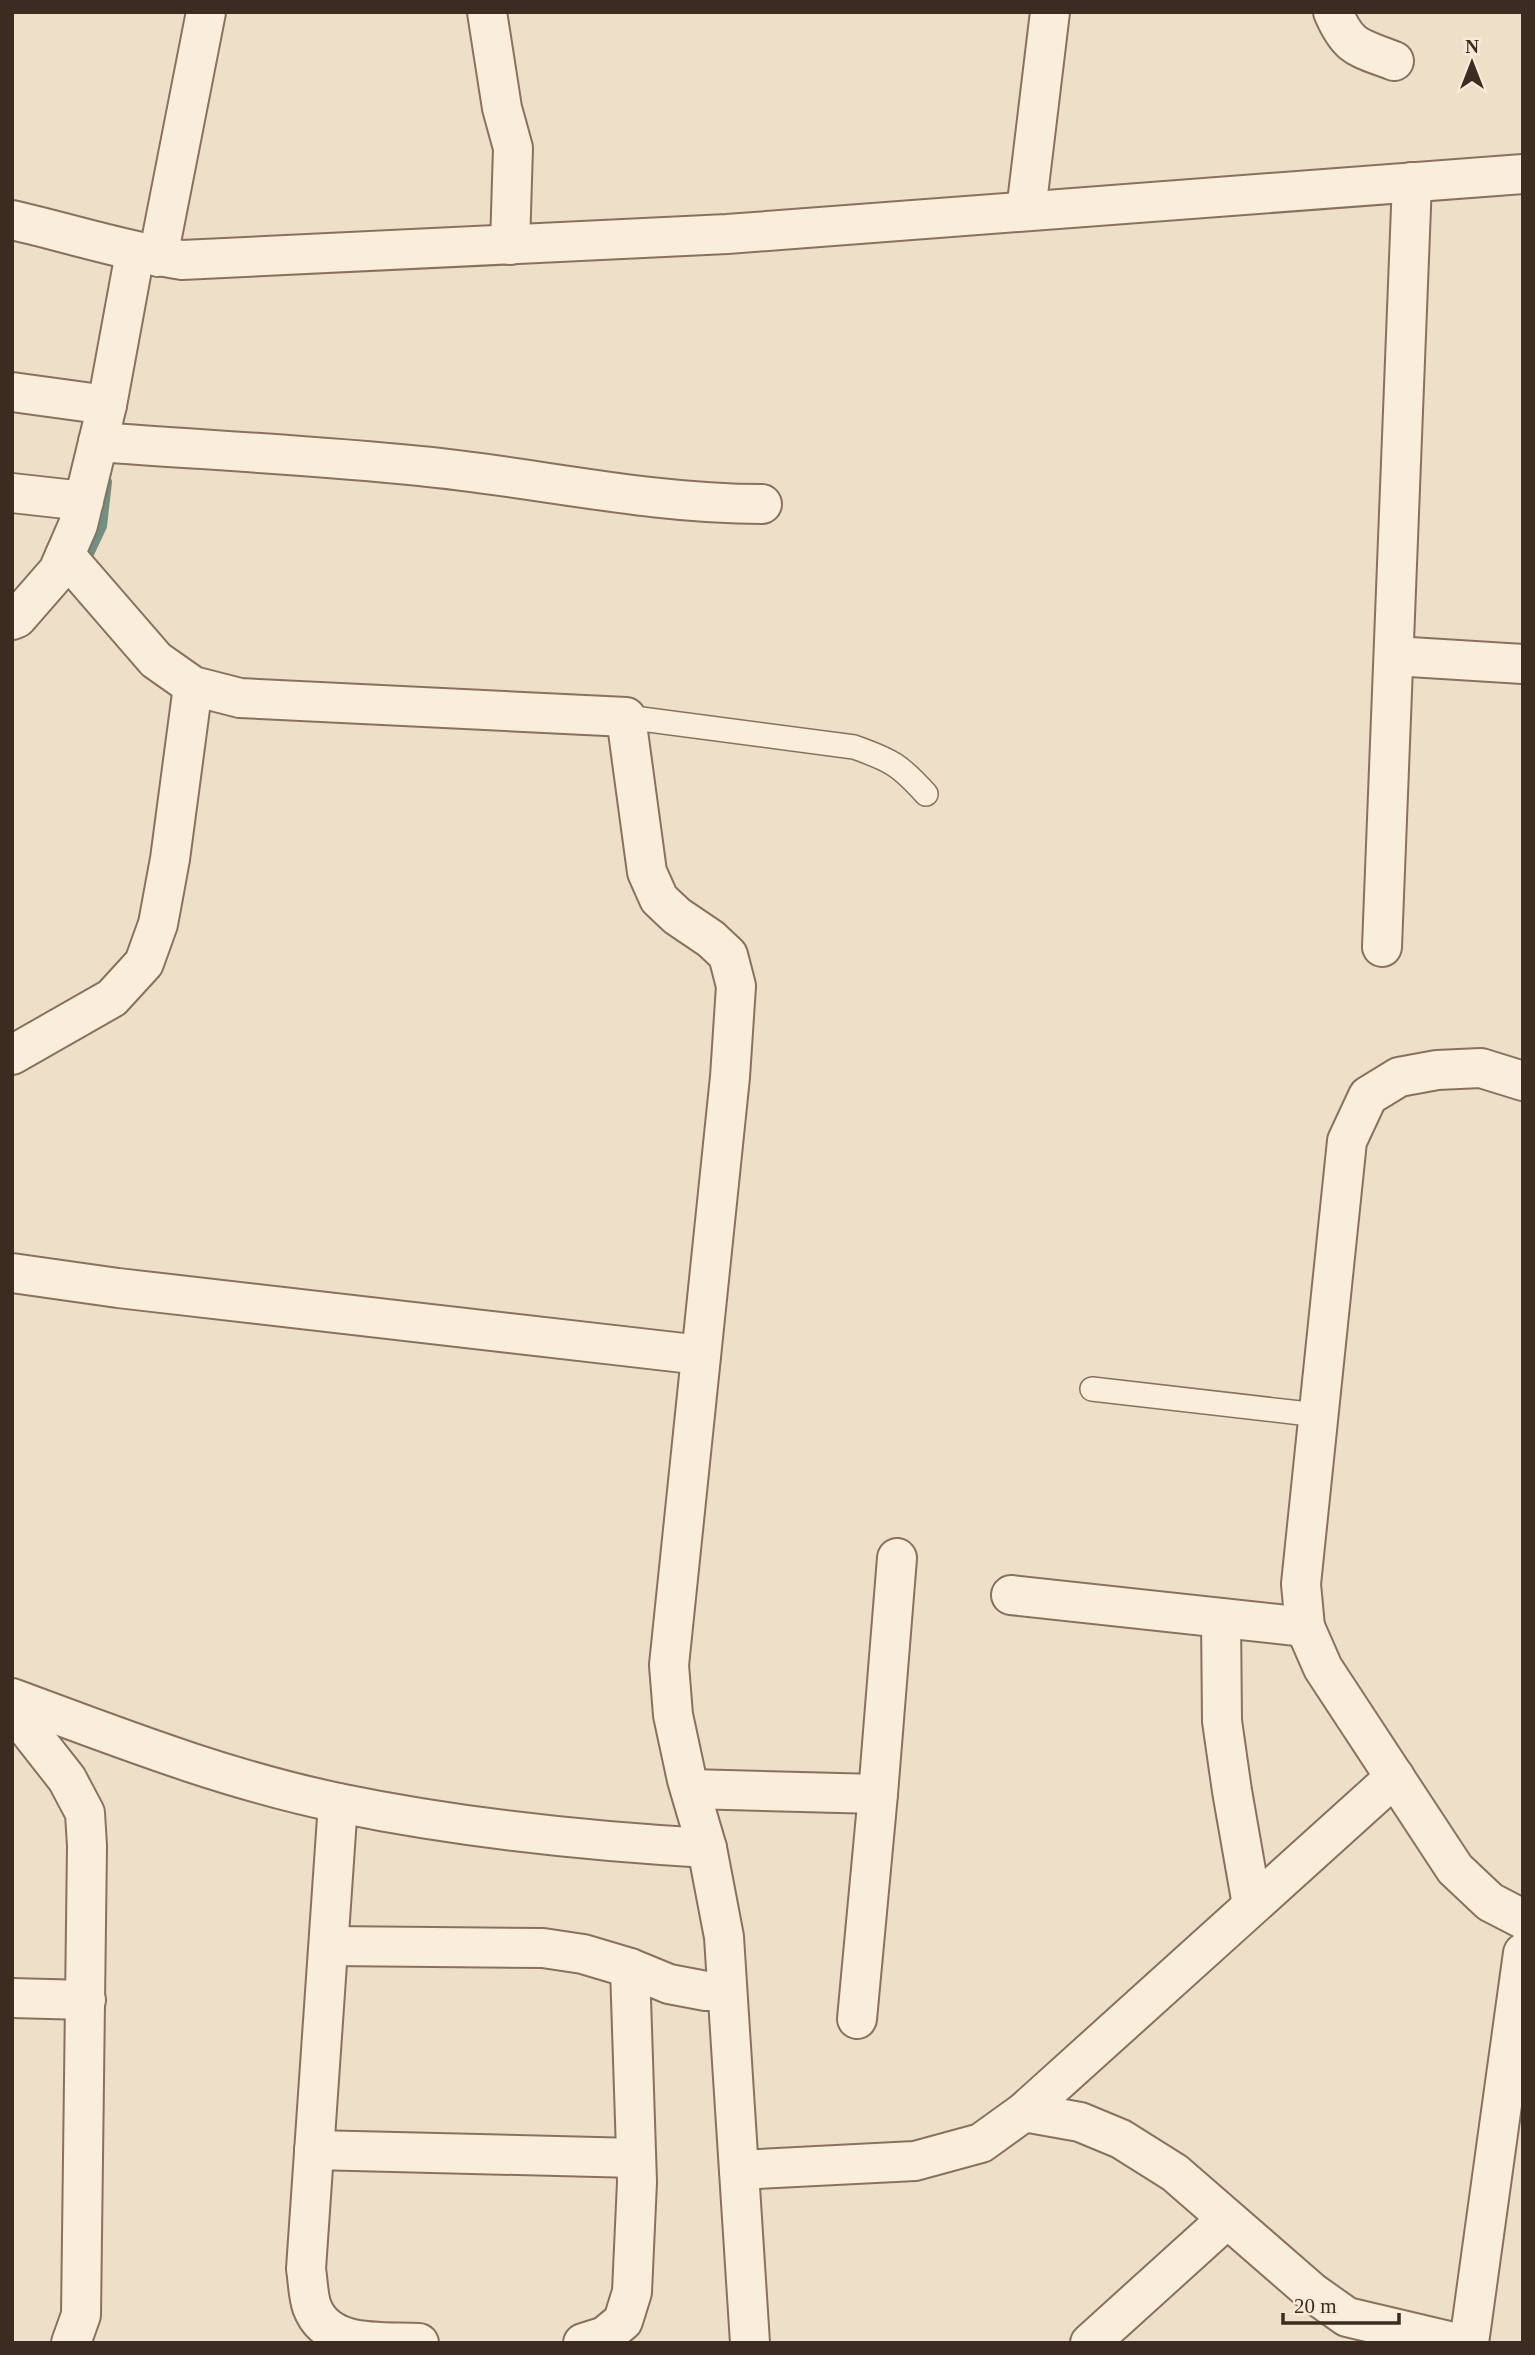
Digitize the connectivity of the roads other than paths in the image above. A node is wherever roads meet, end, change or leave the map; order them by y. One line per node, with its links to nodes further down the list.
1 (206, 12): 11 (street)
2 (487, 12): 10 (street)
3 (1050, 12): 8 (street)
4 (1333, 12): 5 (street)
5 (1394, 61)
6 (1523, 174): 7 (street)
7 (1412, 182): 8 (street); 20 (street)
8 (1026, 211): 10 (street)
9 (12, 220): 11 (street)
10 (510, 245): 11 (street)
11 (146, 255): 13 (street)
12 (12, 392): 13 (street)
13 (107, 405): 14 (street)
14 (98, 442): 16 (street); 17 (street)
15 (12, 493): 16 (street)
16 (84, 501): 18 (street)
17 (762, 504)
18 (65, 555): 19 (street); 22 (street)
19 (12, 620)
20 (1394, 656): 21 (street); 25 (street)
21 (1523, 664)
22 (193, 686): 23 (street); 26 (street)
23 (626, 717): 24 (lane); 29 (street)
24 (926, 794)
25 (1382, 947)
26 (12, 1055)
27 (1523, 1081): 31 (street)
28 (12, 1273): 29 (street)
29 (701, 1355): 39 (street)
30 (1092, 1389): 31 (lane)
31 (1318, 1415): 35 (street)
32 (897, 1558): 40 (street)
33 (1011, 1595): 34 (street)
34 (1221, 1618): 35 (street); 43 (street)
35 (1305, 1627): 38 (street)
36 (12, 1698): 41 (street)
37 (12, 1709): 50 (street)
38 (1395, 1777): 43 (street); 44 (street)
39 (690, 1789): 40 (street); 42 (street)
40 (878, 1794): 51 (street)
41 (338, 1803): 42 (street); 45 (street)
42 (707, 1848): 48 (street)
43 (1252, 1905): 52 (street)
44 (1523, 1919)
45 (329, 1946): 47 (street); 53 (street)
46 (1523, 1953): 63 (street)
47 (630, 1968): 48 (street); 54 (street)
48 (727, 1991): 55 (street)
49 (12, 1998): 50 (street)
50 (86, 2000): 57 (street)
51 (857, 2019)
52 (1024, 2112): 55 (street); 56 (street)
53 (314, 2150): 54 (street); 58 (street)
54 (636, 2158): 59 (street)
55 (739, 2170): 60 (street)
56 (1227, 2219): 61 (street); 62 (street)
57 (71, 2343)
58 (419, 2343)
59 (583, 2343)
60 (750, 2343)
61 (1090, 2343)
62 (1457, 2343)
63 (1469, 2343)

